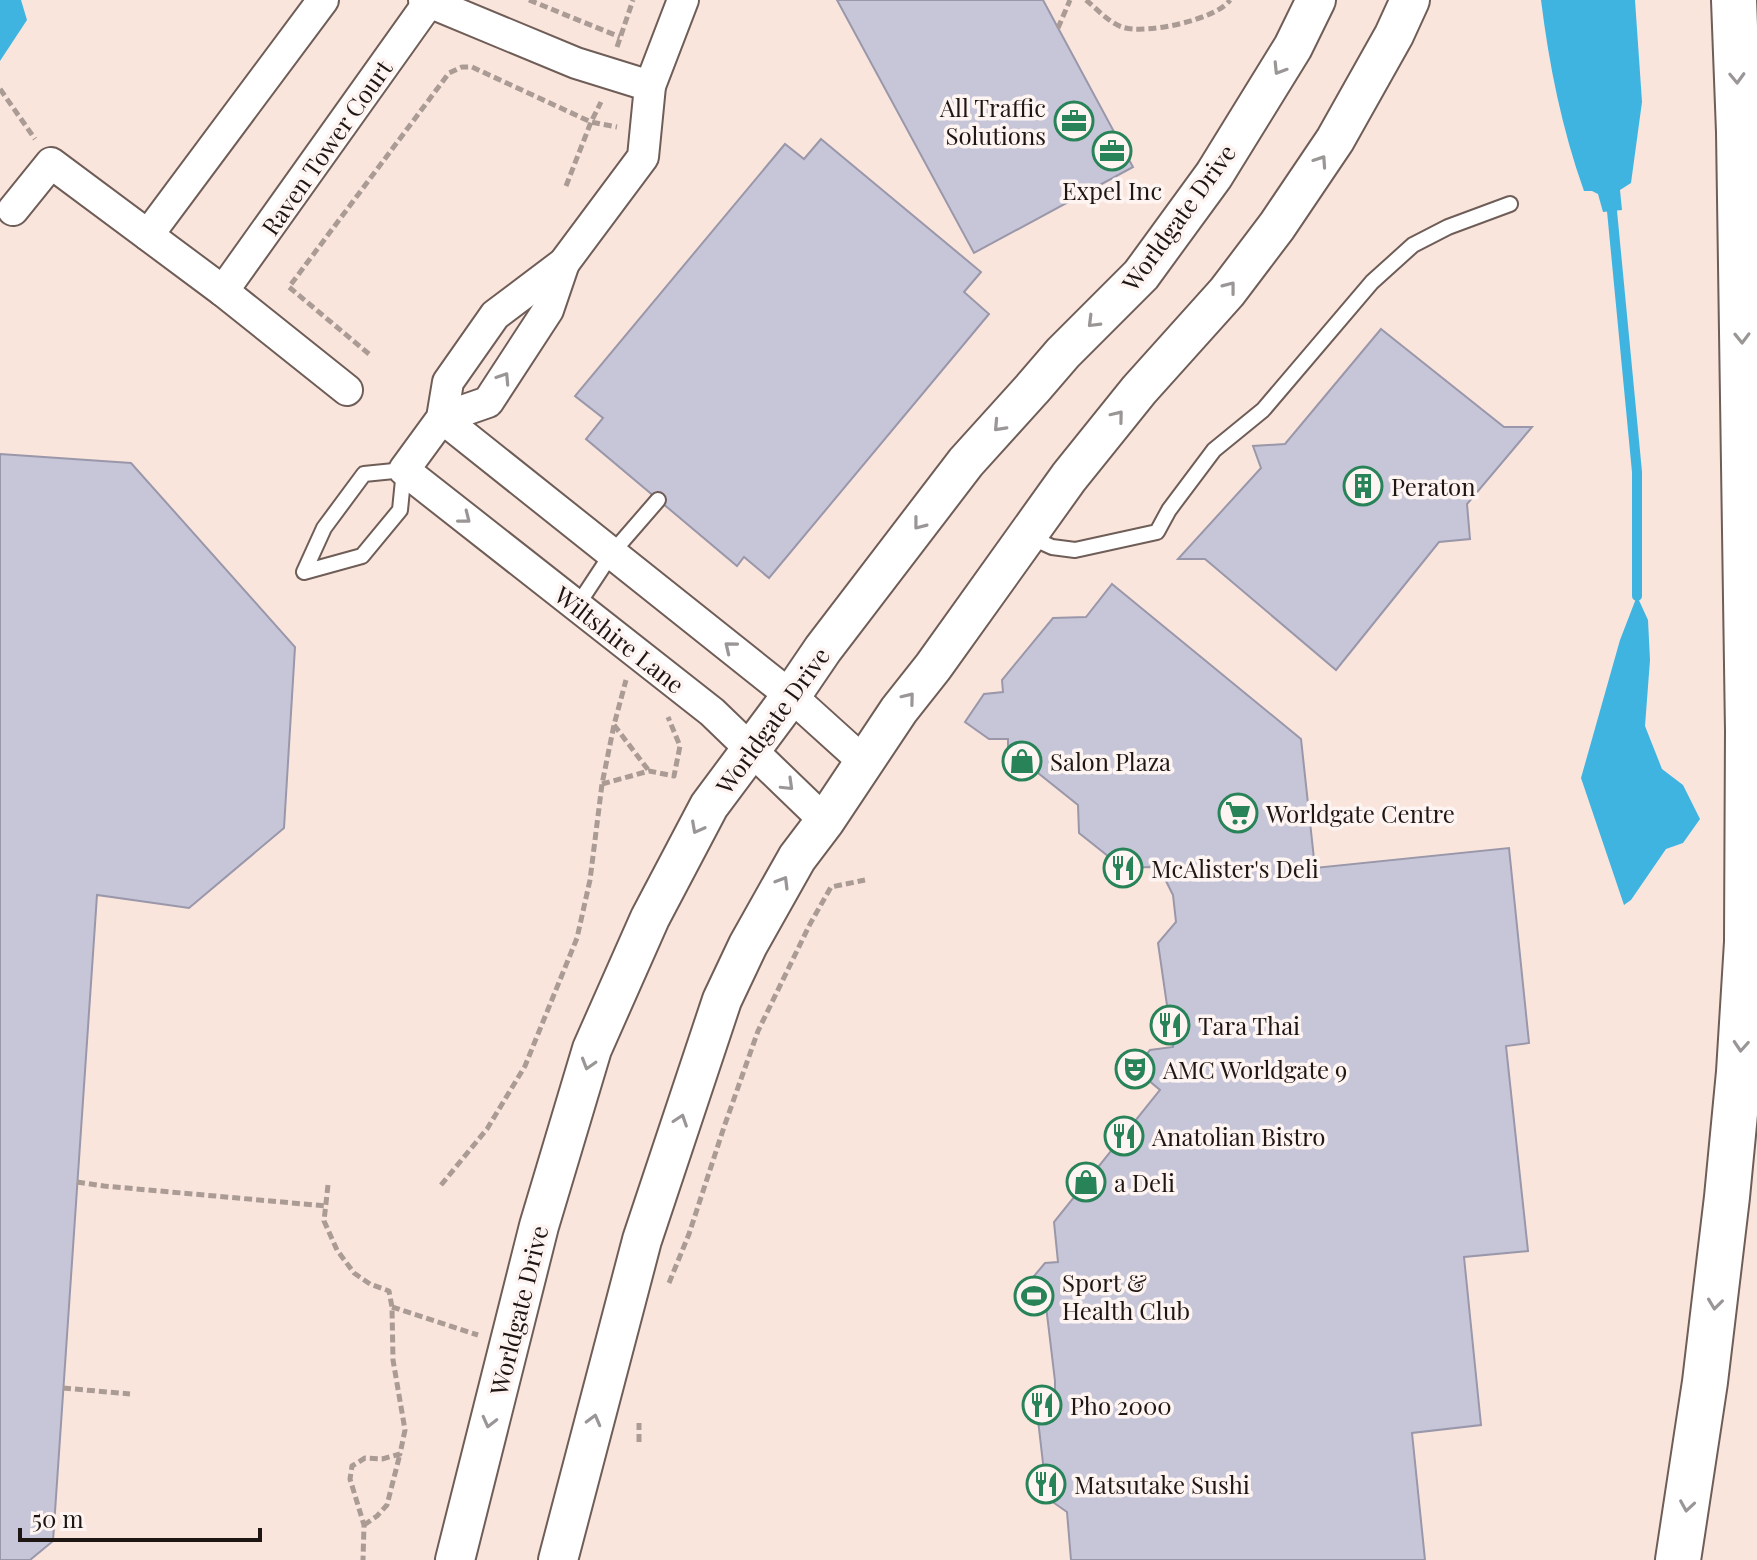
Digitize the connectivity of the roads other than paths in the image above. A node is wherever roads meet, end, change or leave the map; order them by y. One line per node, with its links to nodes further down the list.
1 (323, 0): 10 (street)
2 (683, 0): 7 (street)
3 (1316, 0): 20 (street, Worldgate Drive, one-way to 20)
4 (1410, 0): 17 (street, one-way to 4)
5 (1734, 0): 26 (highway, one-way to 26)
6 (427, 1): 7 (street, Raven Tower Court); 12 (street, Raven Tower Court)
7 (650, 86): 11 (street)
8 (1510, 204): 17 (lane)
9 (13, 210): 10 (street)
10 (148, 235): 12 (street)
11 (564, 263): 14 (street); 14 (street, one-way to 11)
12 (223, 291): 13 (street)
13 (347, 390)
14 (442, 418): 15 (street); 18 (street)
15 (404, 470): 15 (lane); 19 (street, Wiltshire Lane, one-way to 19)
16 (658, 500): 18 (lane)
17 (1027, 535): 22 (street, one-way to 17)
18 (612, 553): 19 (lane); 20 (street, one-way to 18)
19 (577, 606): 21 (street, Wiltshire Lane)
20 (791, 696): 21 (street, Worldgate Drive); 22 (street)
21 (751, 750): 23 (street, Wiltshire Lane, one-way to 23); 24 (street, Worldgate Drive, one-way to 24)
22 (864, 762): 23 (street)
23 (825, 821): 25 (street, one-way to 23)
24 (455, 1560)
25 (558, 1560)
26 (1678, 1560)

